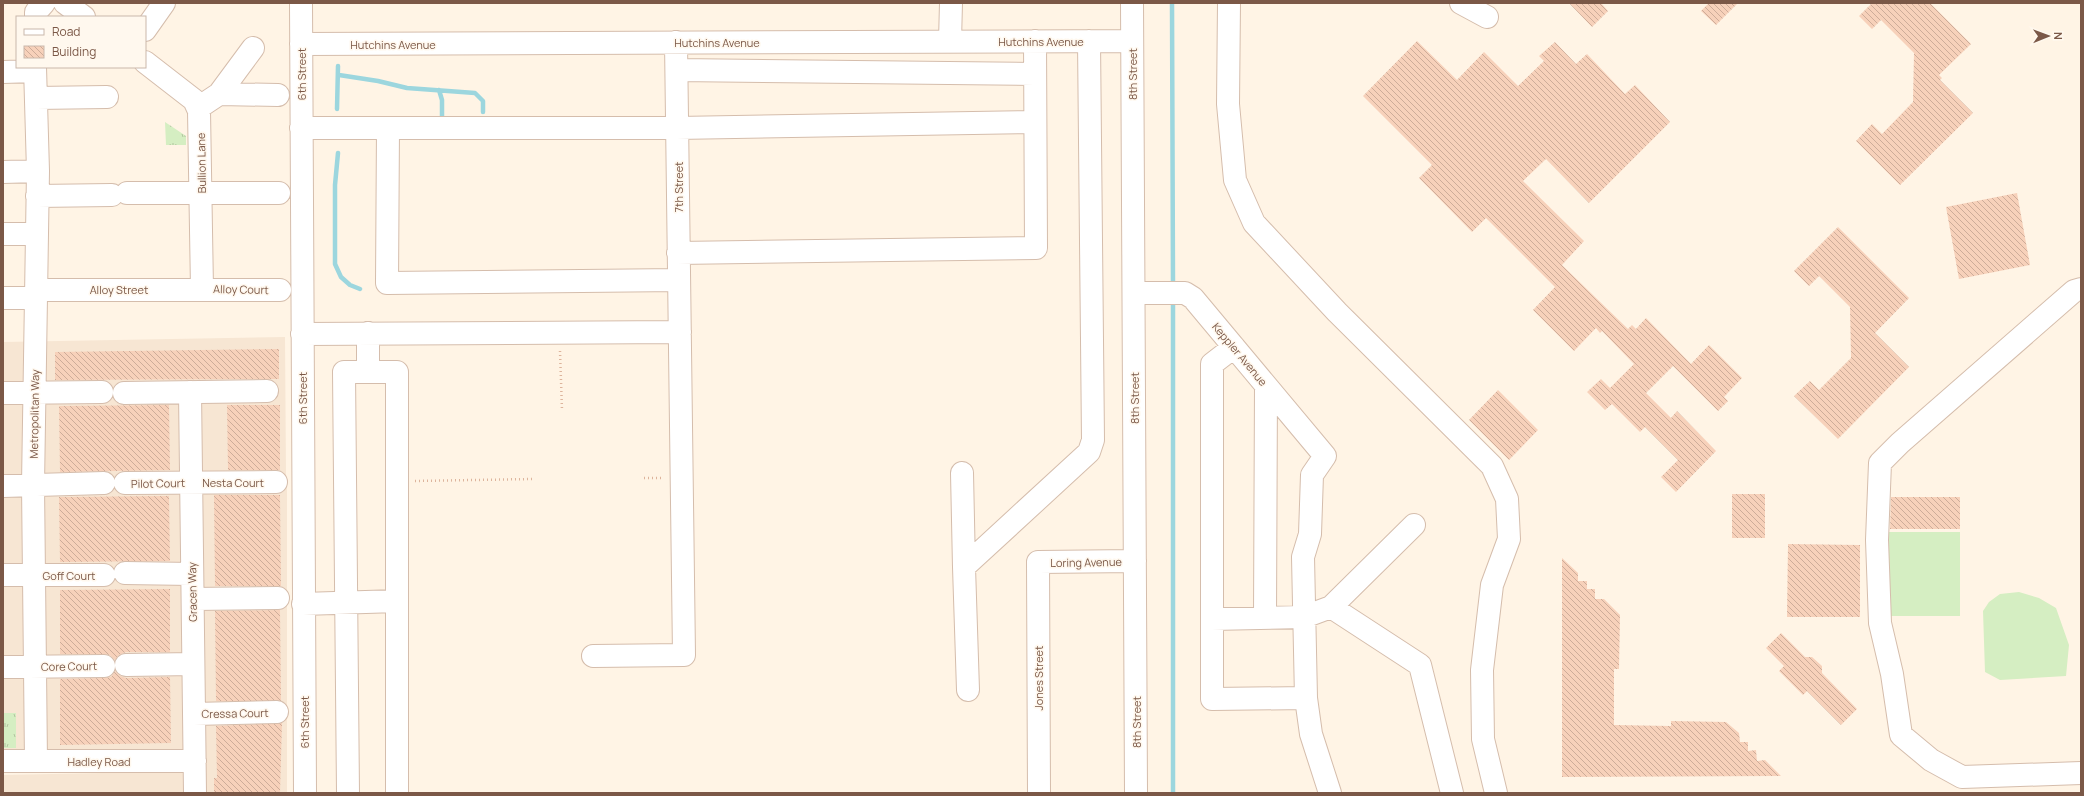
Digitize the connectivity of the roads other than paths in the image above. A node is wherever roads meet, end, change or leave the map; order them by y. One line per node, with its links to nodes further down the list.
1 (44, 3): 9 (street)
2 (65, 3): 10 (street)
3 (164, 3): 12 (street)
4 (301, 3): 18 (street, 6th Street)
5 (951, 3): 13 (street)
6 (1132, 3): 16 (street, 8th Street)
7 (1229, 3): 106 (street)
8 (1461, 3): 11 (street)
9 (36, 16)
10 (83, 16)
11 (1487, 17)
12 (146, 29)
13 (950, 41): 14 (street, Hutchins Avenue); 17 (street, Hutchins Avenue)
14 (1034, 41): 15 (street, Hutchins Avenue); 24 (street)
15 (1089, 41): 16 (street, Hutchins Avenue); 71 (street)
16 (1132, 41): 46 (street, 8th Street)
17 (676, 42): 18 (street, Hutchins Avenue); 22 (street, 7th Street)
18 (301, 44): 31 (street, 6th Street)
19 (253, 48): 25 (street)
20 (146, 63): 29 (street)
21 (35, 69): 23 (street); 28 (street, Metropolitan Way)
22 (677, 70): 24 (street); 33 (street, 7th Street)
23 (3, 72)
24 (1035, 74): 30 (street)
25 (219, 94): 26 (street); 29 (street)
26 (278, 95)
27 (107, 97): 28 (street)
28 (36, 98): 34 (street, Metropolitan Way)
29 (198, 108): 36 (street, Bullion Lane)
30 (1035, 122): 33 (street); 41 (street)
31 (302, 128): 32 (street); 50 (street, 6th Street)
32 (388, 128): 33 (street); 42 (street)
33 (677, 128): 41 (street, 7th Street)
34 (38, 171): 35 (street); 38 (street, Metropolitan Way)
35 (3, 172)
36 (201, 193): 37 (street); 38 (street); 43 (street, Bullion Lane)
37 (279, 193)
38 (37, 196): 40 (street, Metropolitan Way)
39 (3, 234): 40 (street)
40 (36, 234): 47 (street, Metropolitan Way)
41 (678, 253): 42 (street, 7th Street)
42 (679, 280): 49 (street, 7th Street)
43 (202, 289): 45 (street, Alloy Court); 47 (street, Alloy Street)
44 (2081, 289): 97 (street)
45 (280, 290)
46 (1134, 293): 52 (street, Keppler Avenue); 69 (street, 8th Street)
47 (36, 294): 48 (street, Alloy Street); 56 (street, Metropolitan Way)
48 (3, 298)
49 (680, 332): 51 (street); 84 (street, 7th Street)
50 (302, 334): 51 (street); 79 (street, 6th Street)
51 (368, 334): 53 (street)
52 (1234, 347): 54 (street, Keppler Avenue); 83 (street)
53 (368, 372): 77 (street); 78 (street)
54 (1266, 386): 81 (street, Keppler Avenue); 82 (street)
55 (268, 391): 58 (street)
56 (34, 392): 57 (street); 59 (street); 66 (street, Metropolitan Way)
57 (102, 392)
58 (190, 392): 60 (street); 62 (street, Gracen Way)
59 (3, 393)
60 (124, 393)
61 (962, 473): 71 (street)
62 (191, 482): 63 (street, Nesta Court); 65 (street, Pilot Court); 72 (street, Gracen Way)
63 (276, 482)
64 (104, 483): 66 (street)
65 (125, 483)
66 (33, 485): 67 (street); 74 (street, Metropolitan Way)
67 (3, 486)
68 (1414, 525): 80 (street)
69 (1135, 561): 70 (street, Loring Avenue); 103 (street, 8th Street)
70 (1038, 562): 102 (street, Jones Street)
71 (964, 567): 90 (street)
72 (192, 574): 74 (street, Goff Court); 76 (street, Gracen Way)
73 (3, 575): 74 (street, Goff Court)
74 (34, 575): 89 (street, Metropolitan Way)
75 (278, 598): 76 (street)
76 (193, 599): 85 (street, Gracen Way)
77 (397, 601): 78 (street); 101 (street)
78 (347, 602): 79 (street); 100 (street)
79 (304, 604): 99 (street, 6th Street)
80 (1331, 607): 81 (street); 105 (street)
81 (1304, 617): 82 (street); 91 (street)
82 (1266, 618): 83 (street)
83 (1212, 619): 91 (street)
84 (593, 656)
85 (193, 664): 86 (street); 93 (street, Gracen Way)
86 (126, 665)
87 (104, 666): 89 (street, Core Court)
88 (3, 667): 89 (street, Core Court)
89 (35, 667): 95 (street, Metropolitan Way)
90 (968, 690)
91 (1306, 698): 104 (street)
92 (277, 712): 93 (street, Cressa Court)
93 (194, 714): 96 (street, Gracen Way)
94 (3, 761): 95 (street, Hadley Road)
95 (36, 761): 96 (street, Hadley Road)
96 (195, 761): 98 (street, Gracen Way)
97 (2081, 773)
98 (195, 793)
99 (305, 793)
100 (348, 793)
101 (396, 793)
102 (1039, 793)
103 (1136, 793)
104 (1330, 793)
105 (1452, 793)
106 (1496, 793)

